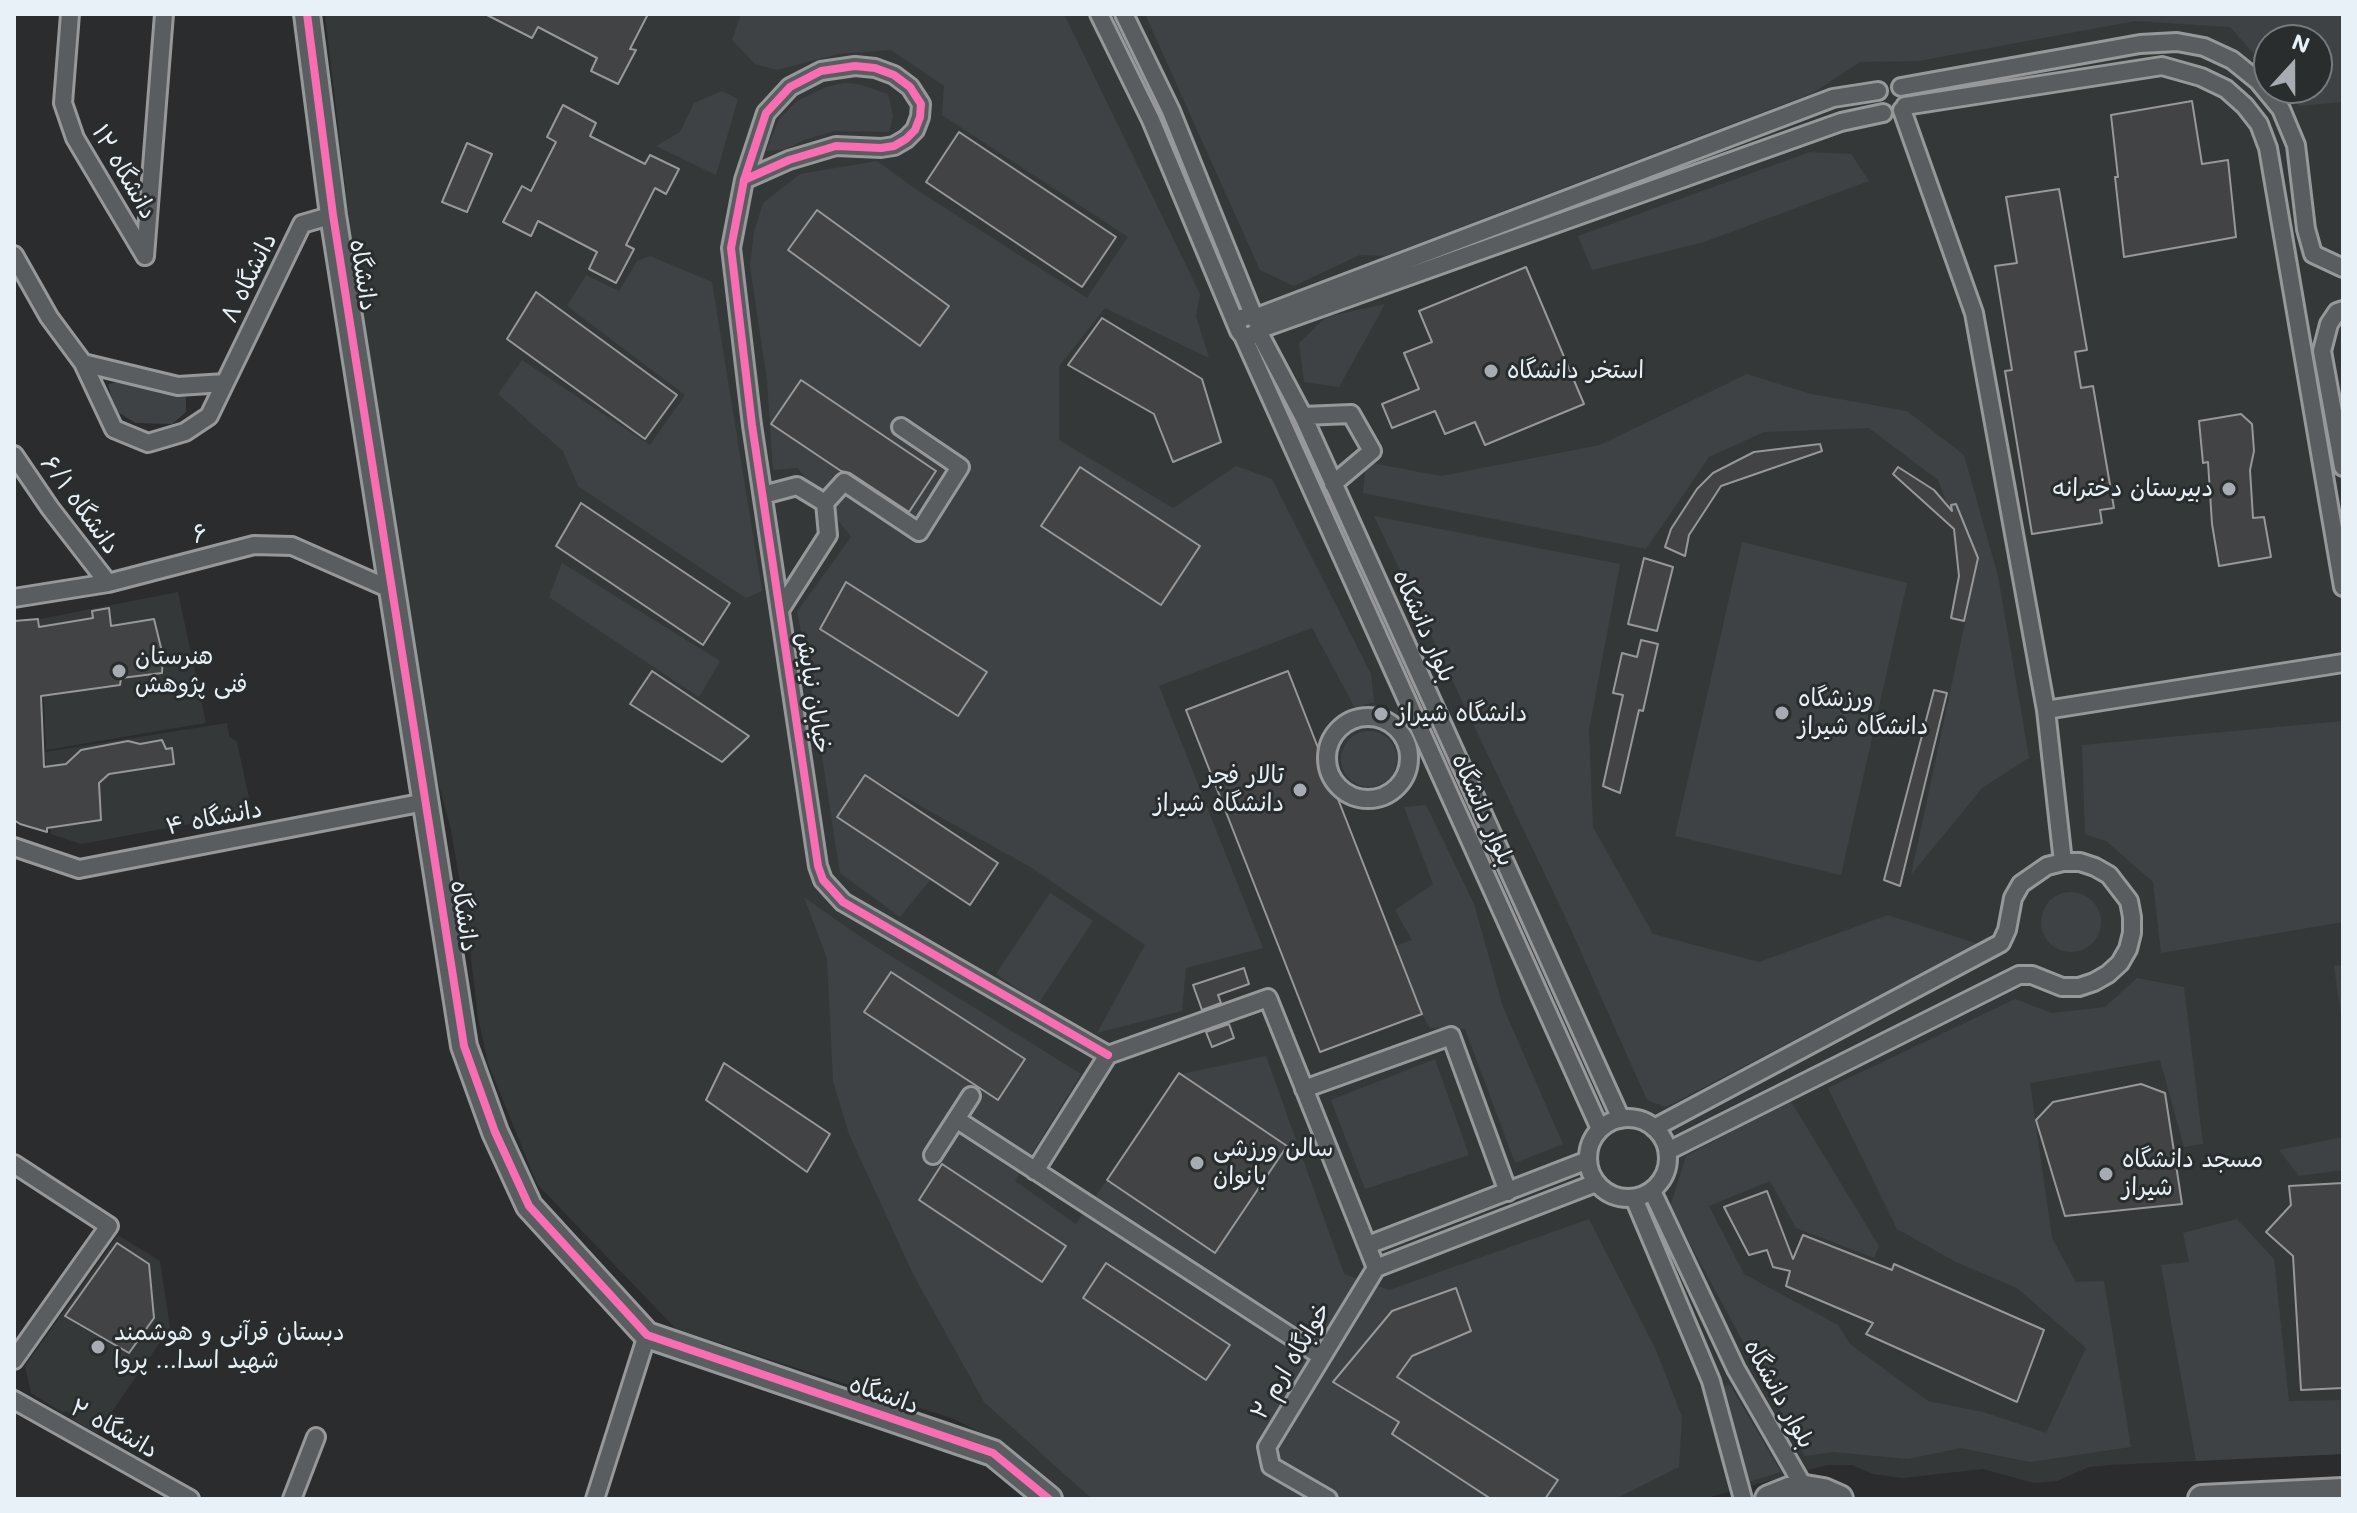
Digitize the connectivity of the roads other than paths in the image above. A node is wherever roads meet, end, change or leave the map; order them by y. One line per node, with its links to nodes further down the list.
1 (70, 14): 2 (street, ۱۲ دانشگاه)
2 (164, 14)
3 (307, 14): 11 (street, دانشگاه)
4 (1099, 14): 16 (street, بلوار دانشکاه)
5 (1124, 14): 16 (street, بلوار دانشکاه)
6 (1901, 87): 7 (street); 8 (street); 13 (street)
7 (1878, 91): 9 (street); 14 (street)
8 (1904, 108): 9 (street); 27 (street); 32 (street)
9 (1883, 113): 14 (street)
10 (744, 180): 10 (street, خیابان نیایش); 24 (street, خیابان نیایش)
11 (333, 215): 18 (street, ۸ دانشگاه); 28 (street, دانشگاه)
12 (14, 255): 17 (street, ۸ دانشگاه)
13 (2343, 268)
14 (1329, 297): 16 (street)
15 (2343, 310): 22 (street)
16 (1251, 326): 19 (street, بلوار دانشکاه); 43 (street, بلوار دانشگاه)
17 (83, 363): 18 (street); 18 (street, ۸ دانشگاه)
18 (225, 383)
19 (1303, 416): 23 (street, بلوار دانشکاه); 23 (street)
20 (901, 427): 25 (street)
21 (14, 455): 26 (street, ۶/۱ دانشگاه)
22 (2343, 467)
23 (1333, 484): 41 (street, بلوار دانشکاه)
24 (763, 495): 25 (street); 30 (street, خیابان نیایش)
25 (825, 503): 30 (street)
26 (108, 583): 28 (street, ۶); 29 (street, ۶)
27 (2343, 587)
28 (392, 590): 34 (street, دانشگاه)
29 (14, 598)
30 (780, 610): 37 (street, خیابان نیایش)
31 (2343, 663): 32 (street)
32 (2046, 710): 36 (street)
33 (1383, 796): 33 (street)
34 (425, 802): 35 (street, ۴ دانشگاه); 55 (street, دانشگاه)
35 (14, 847)
36 (2063, 862): 42 (street); 44 (street)
37 (1108, 1055): 38 (street); 48 (street)
38 (1304, 1089): 51 (street); 53 (street)
39 (971, 1096): 40 (street)
40 (956, 1119): 45 (street); 48 (street)
41 (1621, 1119): 42 (street); 43 (street)
42 (1654, 1128): 44 (street)
43 (1600, 1129): 46 (street)
44 (1668, 1151): 50 (street)
45 (933, 1155)
46 (1588, 1160): 49 (street); 51 (street)
47 (14, 1164): 57 (street)
48 (1035, 1171): 56 (street)
49 (1596, 1183): 52 (street); 54 (street)
50 (1652, 1191): 52 (street); 58 (street, بلوار دانشگاه)
51 (1508, 1192): 53 (street)
52 (1634, 1198): 59 (street)
53 (1368, 1245): 54 (street)
54 (1376, 1268): 56 (street, خوابگاه ارم ۲)
55 (647, 1335): 66 (street); 67 (street, دانشگاه)
56 (1321, 1356): 68 (street, خوابگاه ارم ۲)
57 (14, 1360)
58 (1736, 1369): 59 (street); 62 (street, بلوار دانشگاه)
59 (1711, 1381): 69 (street)
60 (14, 1400): 64 (street, ۲ دانشگاه)
61 (316, 1437): 65 (street)
62 (1805, 1489): 70 (main road); 71 (main road)
63 (2343, 1492): 72 (main road)
64 (190, 1499)
65 (292, 1499)
66 (595, 1499)
67 (1049, 1499)
68 (1328, 1499)
69 (1743, 1499)
70 (1769, 1499)
71 (1839, 1499)
72 (2202, 1499)

